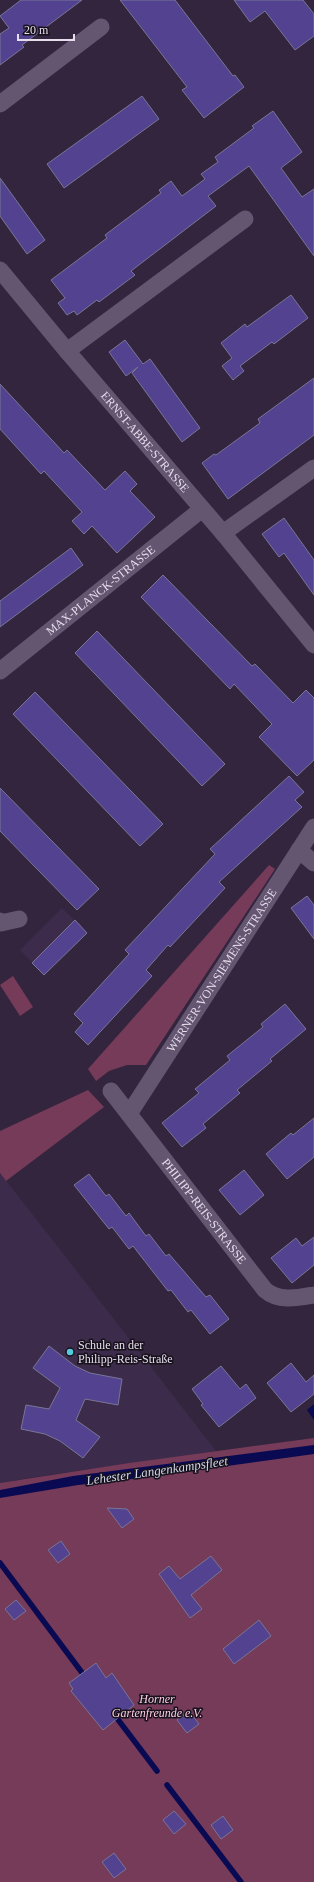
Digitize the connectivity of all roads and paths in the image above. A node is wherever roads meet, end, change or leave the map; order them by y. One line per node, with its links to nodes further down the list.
1 (101, 27): 2 (street)
2 (0, 104)
3 (246, 219): 5 (street)
4 (3, 278): 5 (street, ERNST-ABBE-STRASSE)
5 (67, 351): 7 (street, ERNST-ABBE-STRASSE)
6 (314, 468): 8 (street)
7 (202, 509): 8 (street, ERNST-ABBE-STRASSE); 10 (street, MAX-PLANCK-STRASSE)
8 (223, 533): 9 (street, ERNST-ABBE-STRASSE)
9 (314, 645)
10 (0, 671)
11 (314, 826): 12 (street, WERNER-VON-SIEMENS-STRASSE)
12 (298, 850): 13 (street); 17 (street, WERNER-VON-SIEMENS-STRASSE)
13 (314, 863)
14 (19, 918): 15 (street)
15 (0, 921)
16 (111, 1091): 17 (street, PHILIPP-REIS-STRASSE)
17 (129, 1114): 18 (street, PHILIPP-REIS-STRASSE)
18 (314, 1295)

